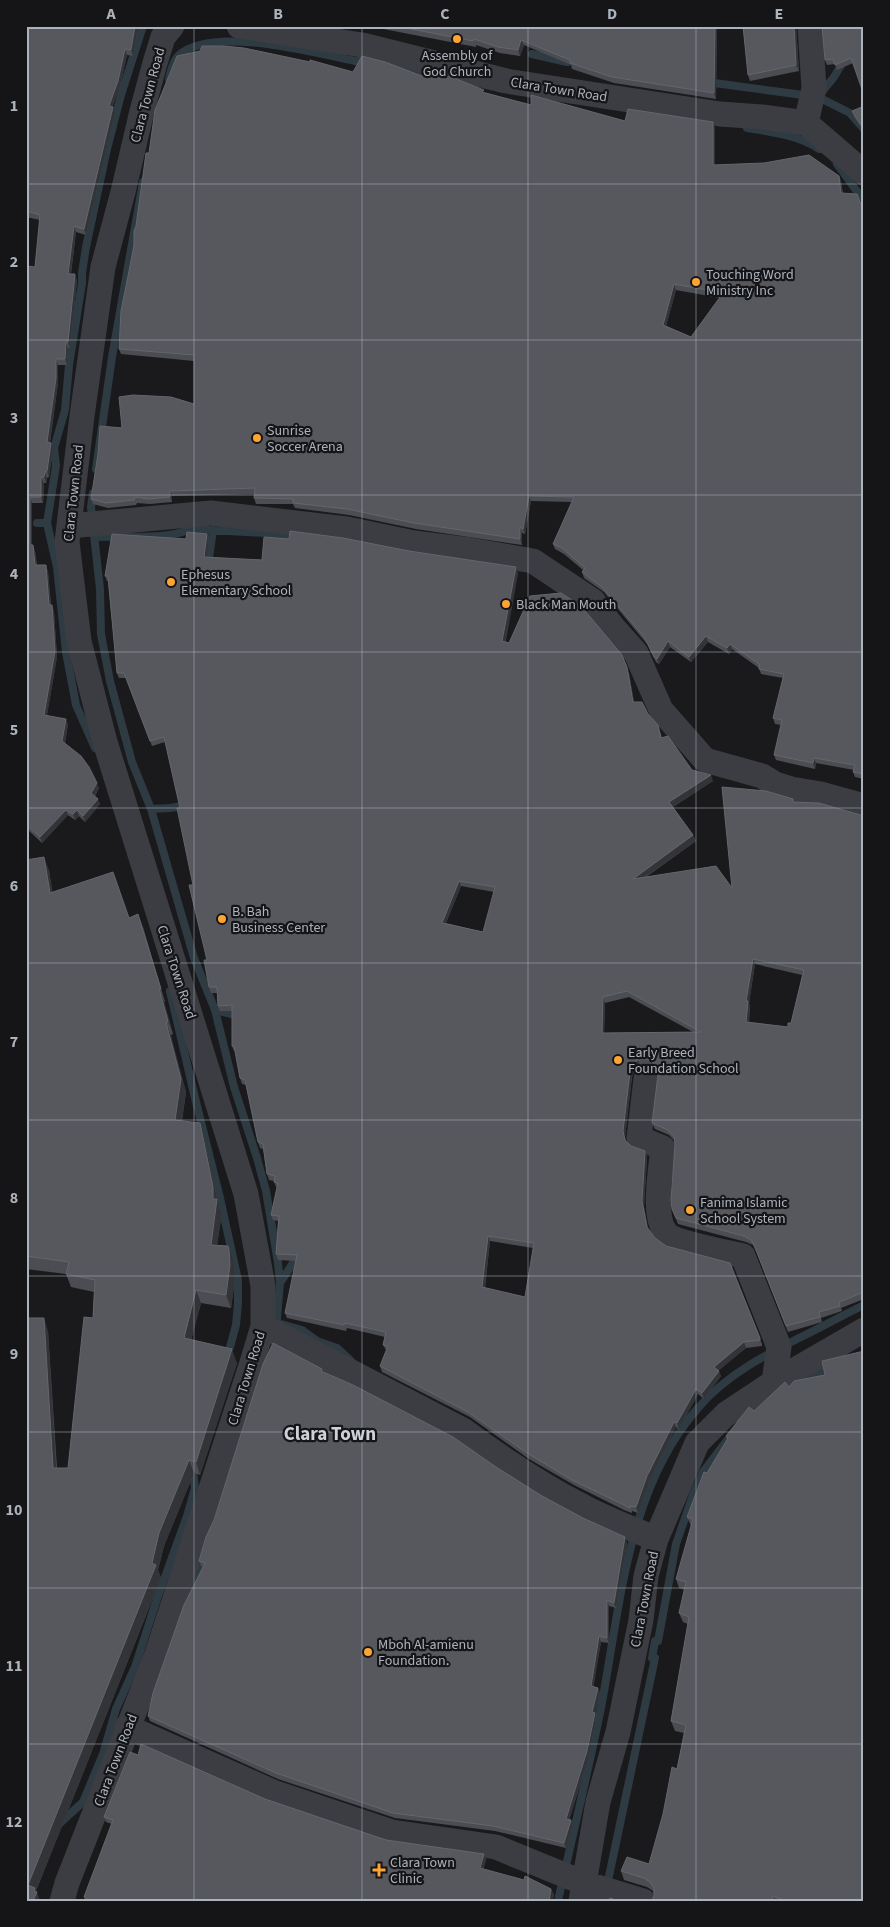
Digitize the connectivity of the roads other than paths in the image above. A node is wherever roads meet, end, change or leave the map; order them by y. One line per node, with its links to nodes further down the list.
1 (172, 26): 6 (street, Clara Town Road)
2 (239, 26): 4 (street, Clara Town Road)
3 (810, 26): 4 (street)
4 (806, 123): 5 (street)
5 (864, 173)
6 (69, 526): 7 (street); 9 (street, Clara Town Road)
7 (864, 806)
8 (646, 1079): 11 (street)
9 (262, 1326): 12 (street); 13 (street, Clara Town Road)
10 (864, 1330): 11 (street, Clara Town Road)
11 (774, 1382): 12 (street, Clara Town Road)
12 (656, 1539): 14 (street, Clara Town Road)
13 (127, 1727): 14 (street); 15 (street, Clara Town Road)
14 (582, 1892): 16 (street)
15 (62, 1901)
16 (643, 1901)

